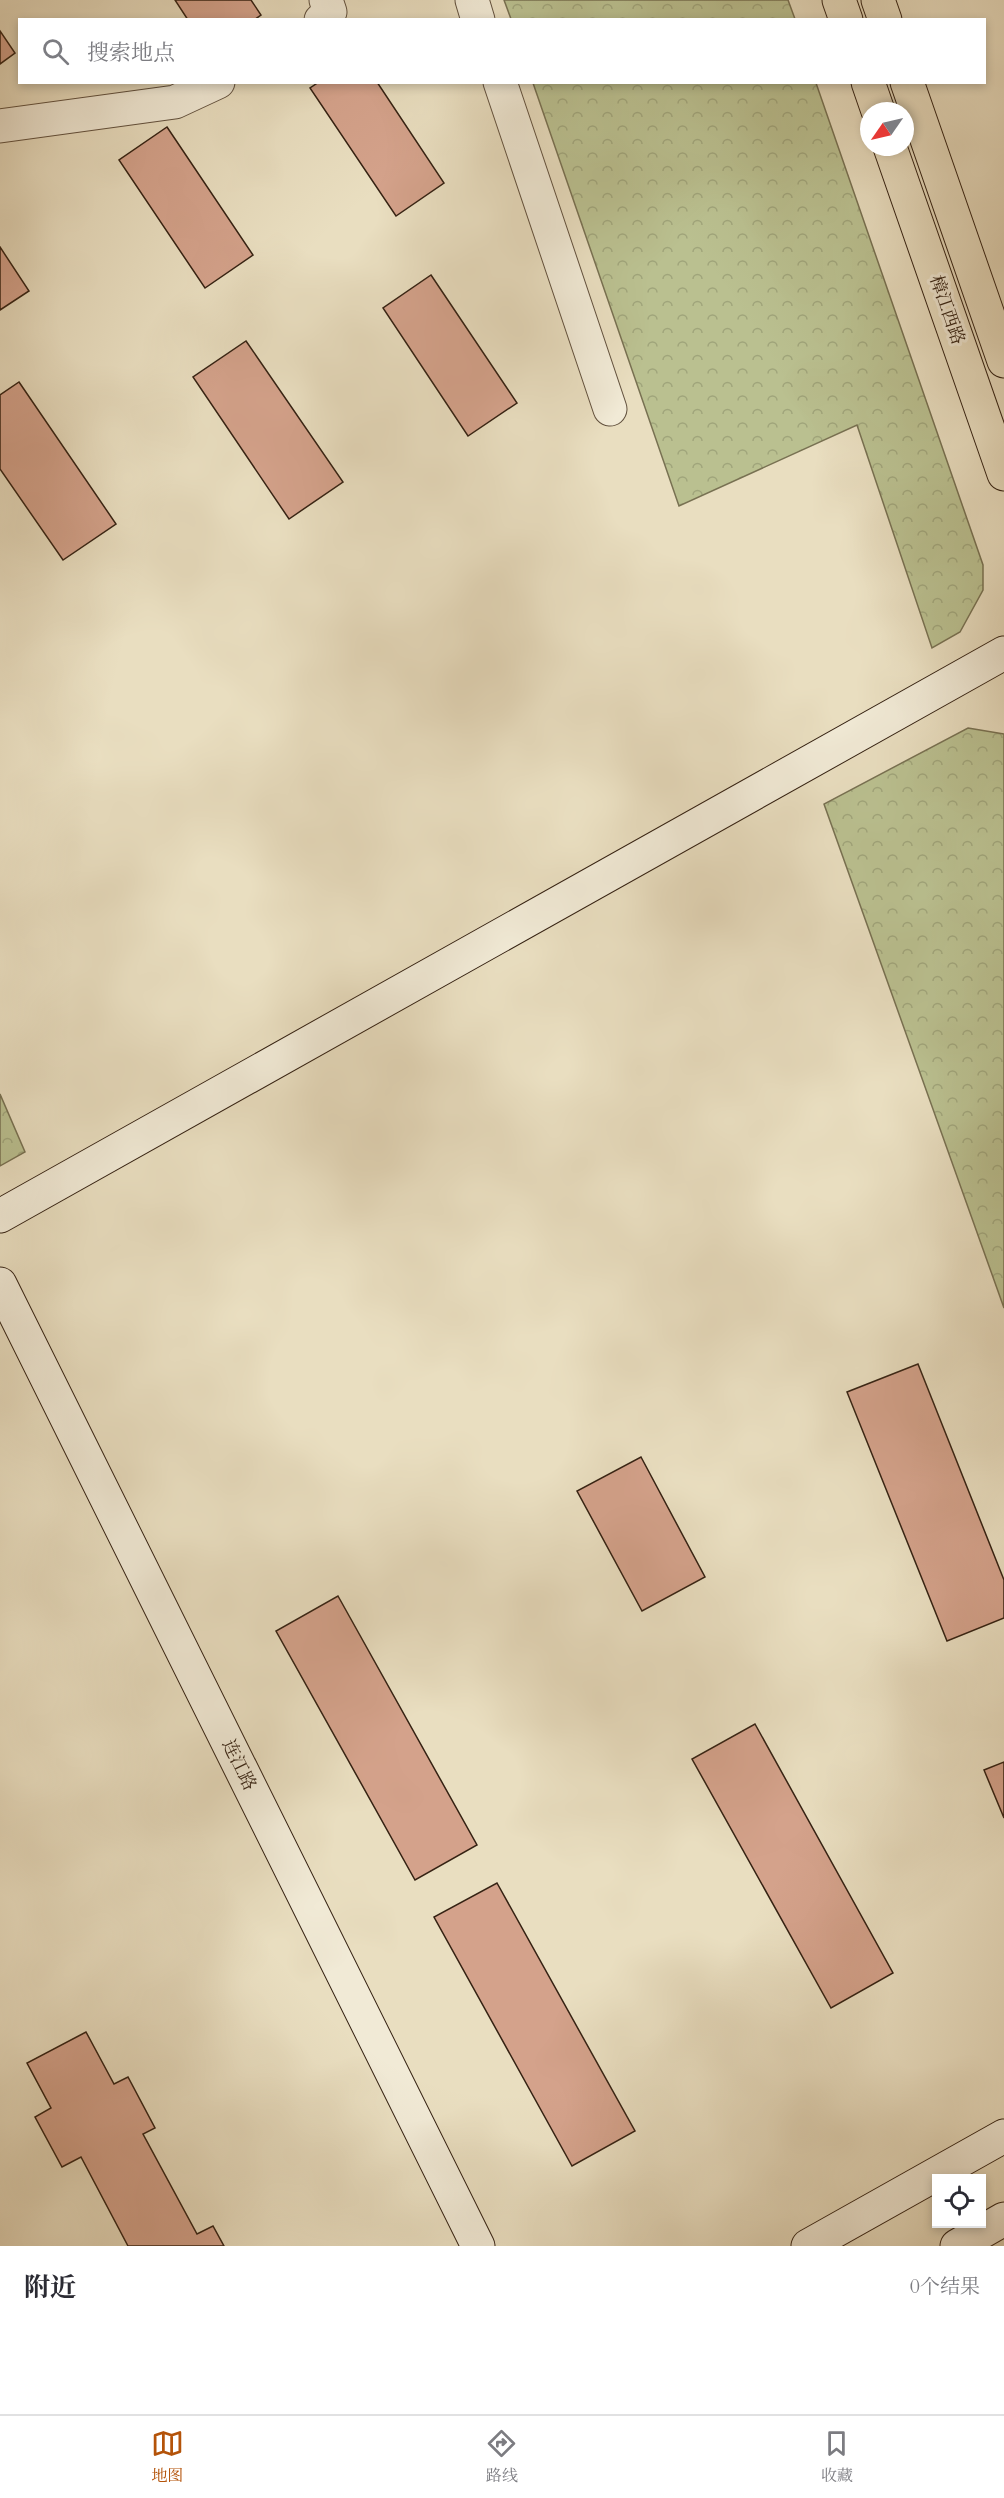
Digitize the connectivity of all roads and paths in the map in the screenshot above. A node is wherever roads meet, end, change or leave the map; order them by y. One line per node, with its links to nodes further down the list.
1 (326, 0): 5 (street)
2 (472, 0): 6 (street)
3 (839, 0): 7 (main road)
4 (878, 0): 8 (main road)
5 (323, 18)
6 (477, 18)
7 (845, 18)
8 (884, 18)
9 (214, 84): 14 (street)
10 (501, 84): 17 (street)
11 (869, 84): 13 (main road)
12 (908, 84): 16 (main road, 樟江西路)
13 (875, 102)
14 (0, 126)
15 (893, 156): 18 (main road, 樟江西路)
16 (1004, 361)
17 (610, 409)
18 (1004, 474)
19 (1004, 653): 20 (street)
20 (0, 1216)
21 (0, 1284): 24 (street, 连江路)
22 (1004, 2136): 25 (street)
23 (1004, 2219): 26 (street)
24 (478, 2246)
25 (808, 2246)
26 (957, 2246)

